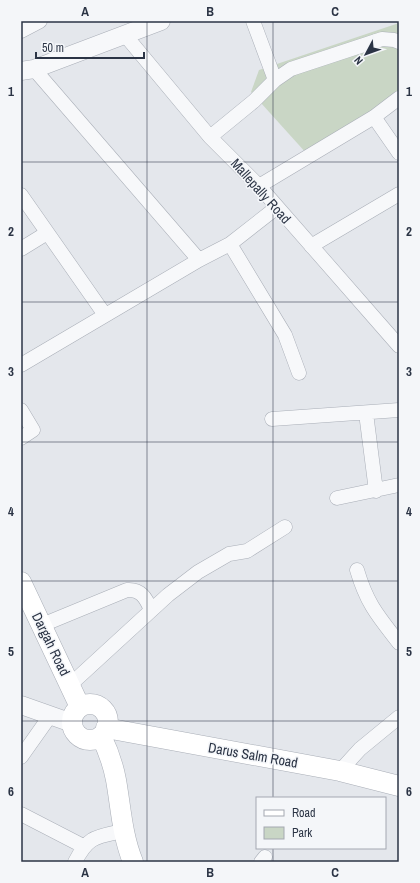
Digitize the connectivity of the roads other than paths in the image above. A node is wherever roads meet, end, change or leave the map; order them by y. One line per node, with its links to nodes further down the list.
1 (40, 21): 4 (street)
2 (161, 21): 5 (street)
3 (253, 21): 8 (street)
4 (21, 31)
5 (125, 35): 7 (street); 11 (street, Mallepally Road)
6 (399, 42): 8 (street)
7 (25, 69): 21 (street)
8 (274, 80): 11 (street)
9 (399, 98): 10 (street)
10 (374, 116): 12 (street); 13 (street)
11 (210, 137): 13 (street, Mallepally Road)
12 (399, 153)
13 (259, 186): 16 (street, Mallepally Road)
14 (399, 194): 19 (street)
15 (21, 195): 17 (street)
16 (276, 208): 18 (street); 19 (street, Mallepally Road)
17 (46, 234): 20 (street); 22 (street)
18 (230, 244): 21 (street); 25 (street)
19 (311, 246): 23 (street, Mallepally Road)
20 (21, 249)
21 (199, 260): 22 (street)
22 (105, 315): 24 (street)
23 (399, 346)
24 (21, 365)
25 (299, 373)
26 (21, 410): 30 (street)
27 (399, 410): 28 (street)
28 (366, 413): 29 (street); 32 (street)
29 (272, 419)
30 (21, 438)
31 (399, 484): 32 (street)
32 (376, 491): 33 (street)
33 (337, 498)
34 (285, 527): 37 (street)
35 (357, 570): 39 (street)
36 (21, 582): 38 (main road, Dargah Road)
37 (151, 610): 38 (street); 40 (street)
38 (42, 625): 40 (main road, Dargah Road)
39 (399, 644)
40 (71, 684): 42 (main road, Dargah Road)
41 (21, 705): 43 (street)
42 (76, 715): 43 (street); 45 (main road); 45 (main road)
43 (50, 716): 46 (street)
44 (399, 717): 47 (street)
45 (104, 732): 47 (main road, Darus Salm Road); 50 (main road)
46 (21, 757)
47 (340, 771): 48 (main road, Darus Salm Road)
48 (399, 786)
49 (21, 814): 51 (street)
50 (123, 830): 51 (street); 53 (main road)
51 (83, 846): 52 (street)
52 (75, 862)
53 (133, 862)

